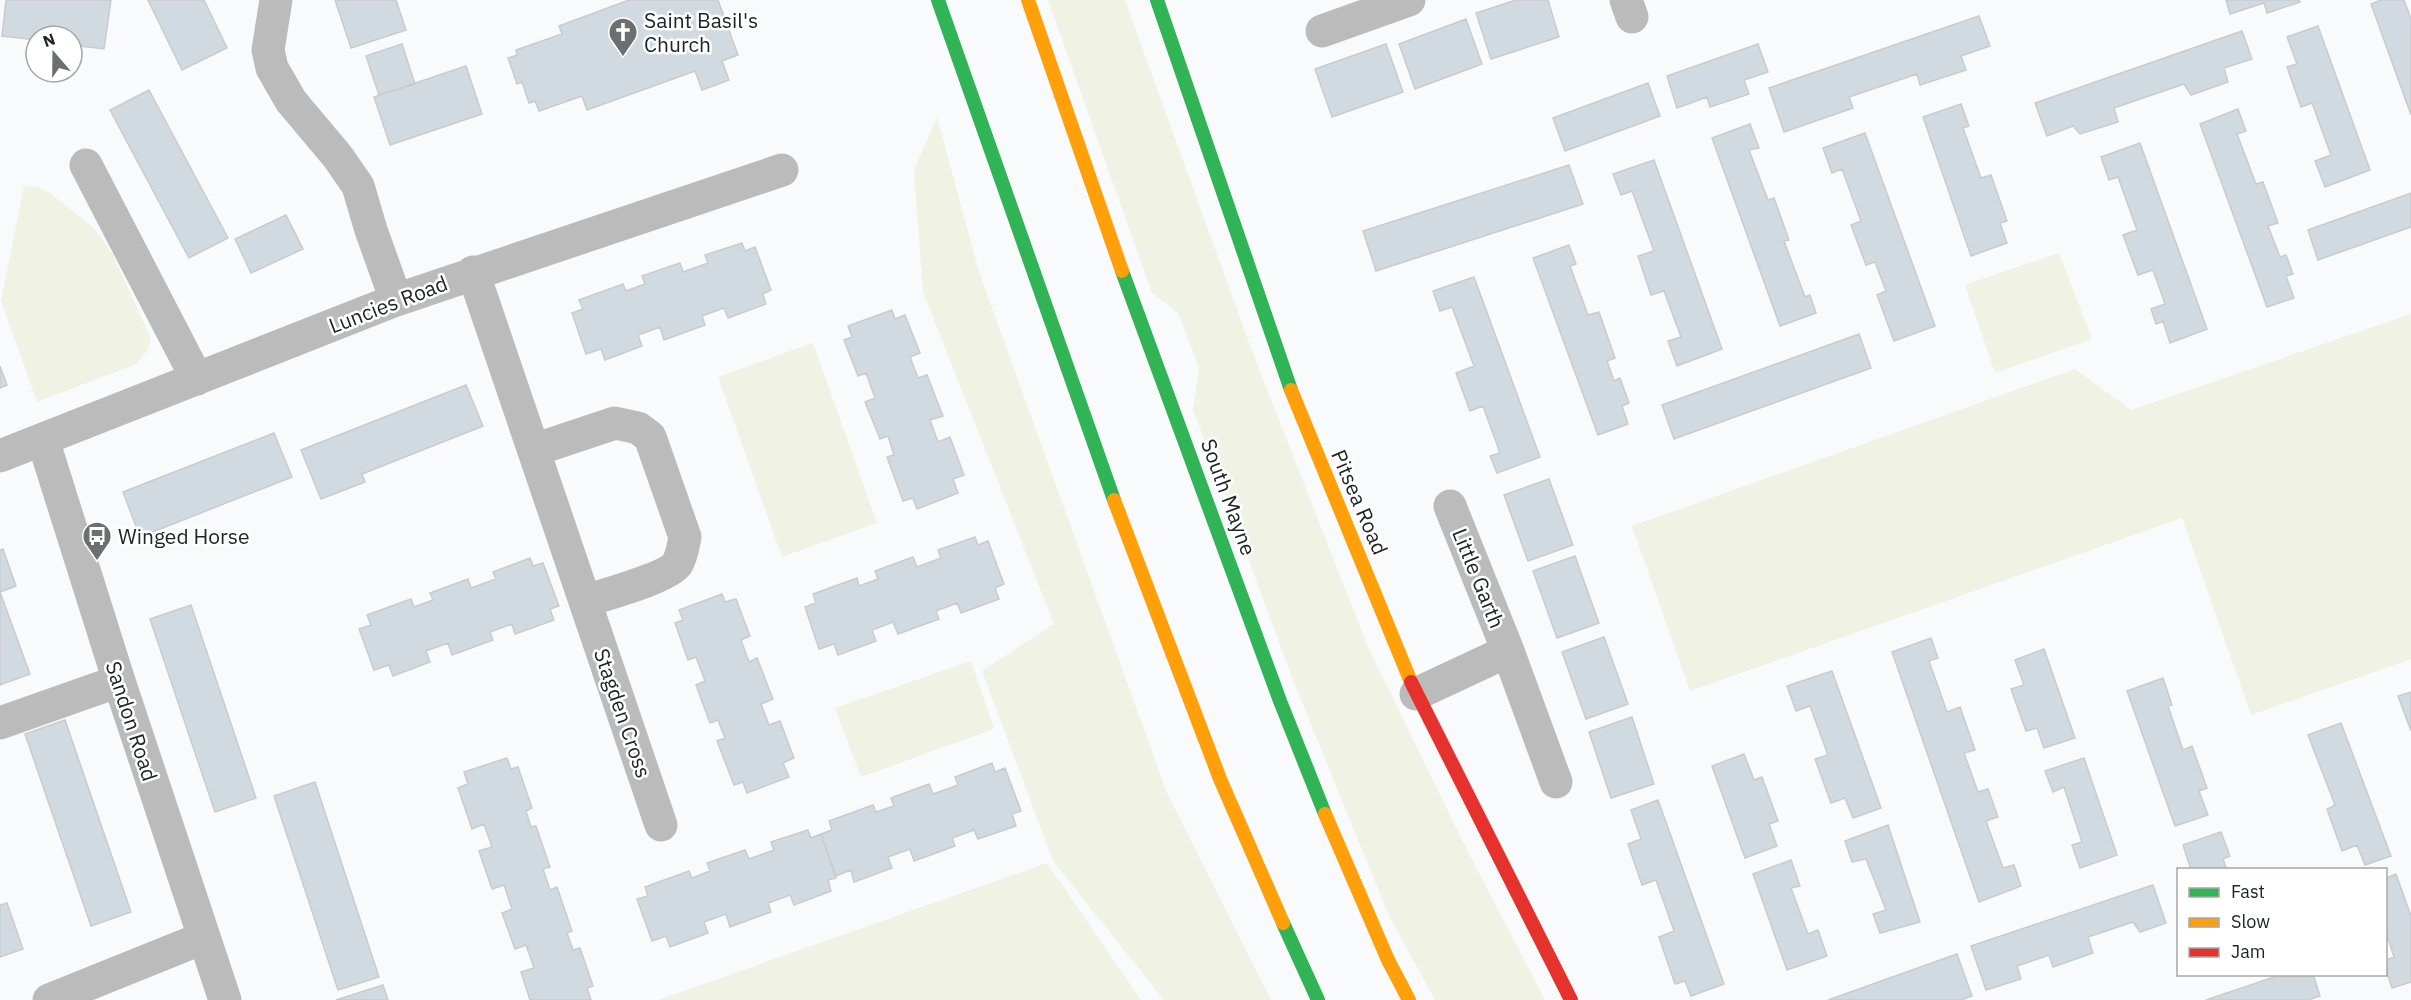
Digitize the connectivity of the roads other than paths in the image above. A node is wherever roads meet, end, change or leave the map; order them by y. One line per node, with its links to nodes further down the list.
1 (276, 0): 10 (street)
2 (938, 0): 26 (main road)
3 (1028, 0): 27 (main road, South Mayne)
4 (1157, 0): 19 (main road, Pitsea Road)
5 (1409, 0): 6 (street)
6 (1322, 31)
7 (86, 165): 11 (street)
8 (782, 170): 9 (street, Luncies Road)
9 (473, 272): 10 (street, Luncies Road); 13 (street, Stagden Cross)
10 (396, 300): 11 (street, Luncies Road)
11 (197, 379): 12 (street, Luncies Road)
12 (43, 440): 14 (street, Luncies Road); 18 (street, Sandon Road)
13 (534, 450): 16 (street, Stagden Cross); 16 (street)
14 (0, 456)
15 (1450, 506): 17 (street, Little Garth)
16 (585, 601): 22 (street, Stagden Cross)
17 (1508, 651): 19 (street, Little Garth); 21 (street, Little Garth)
18 (119, 681): 20 (street); 23 (street, Sandon Road)
19 (1416, 694): 28 (main road, Pitsea Road)
20 (0, 723)
21 (1556, 782)
22 (662, 825)
23 (203, 938): 24 (street); 25 (street, Sandon Road)
24 (49, 1000)
25 (225, 1000)
26 (1318, 1000)
27 (1409, 1000)
28 (1571, 1000)

